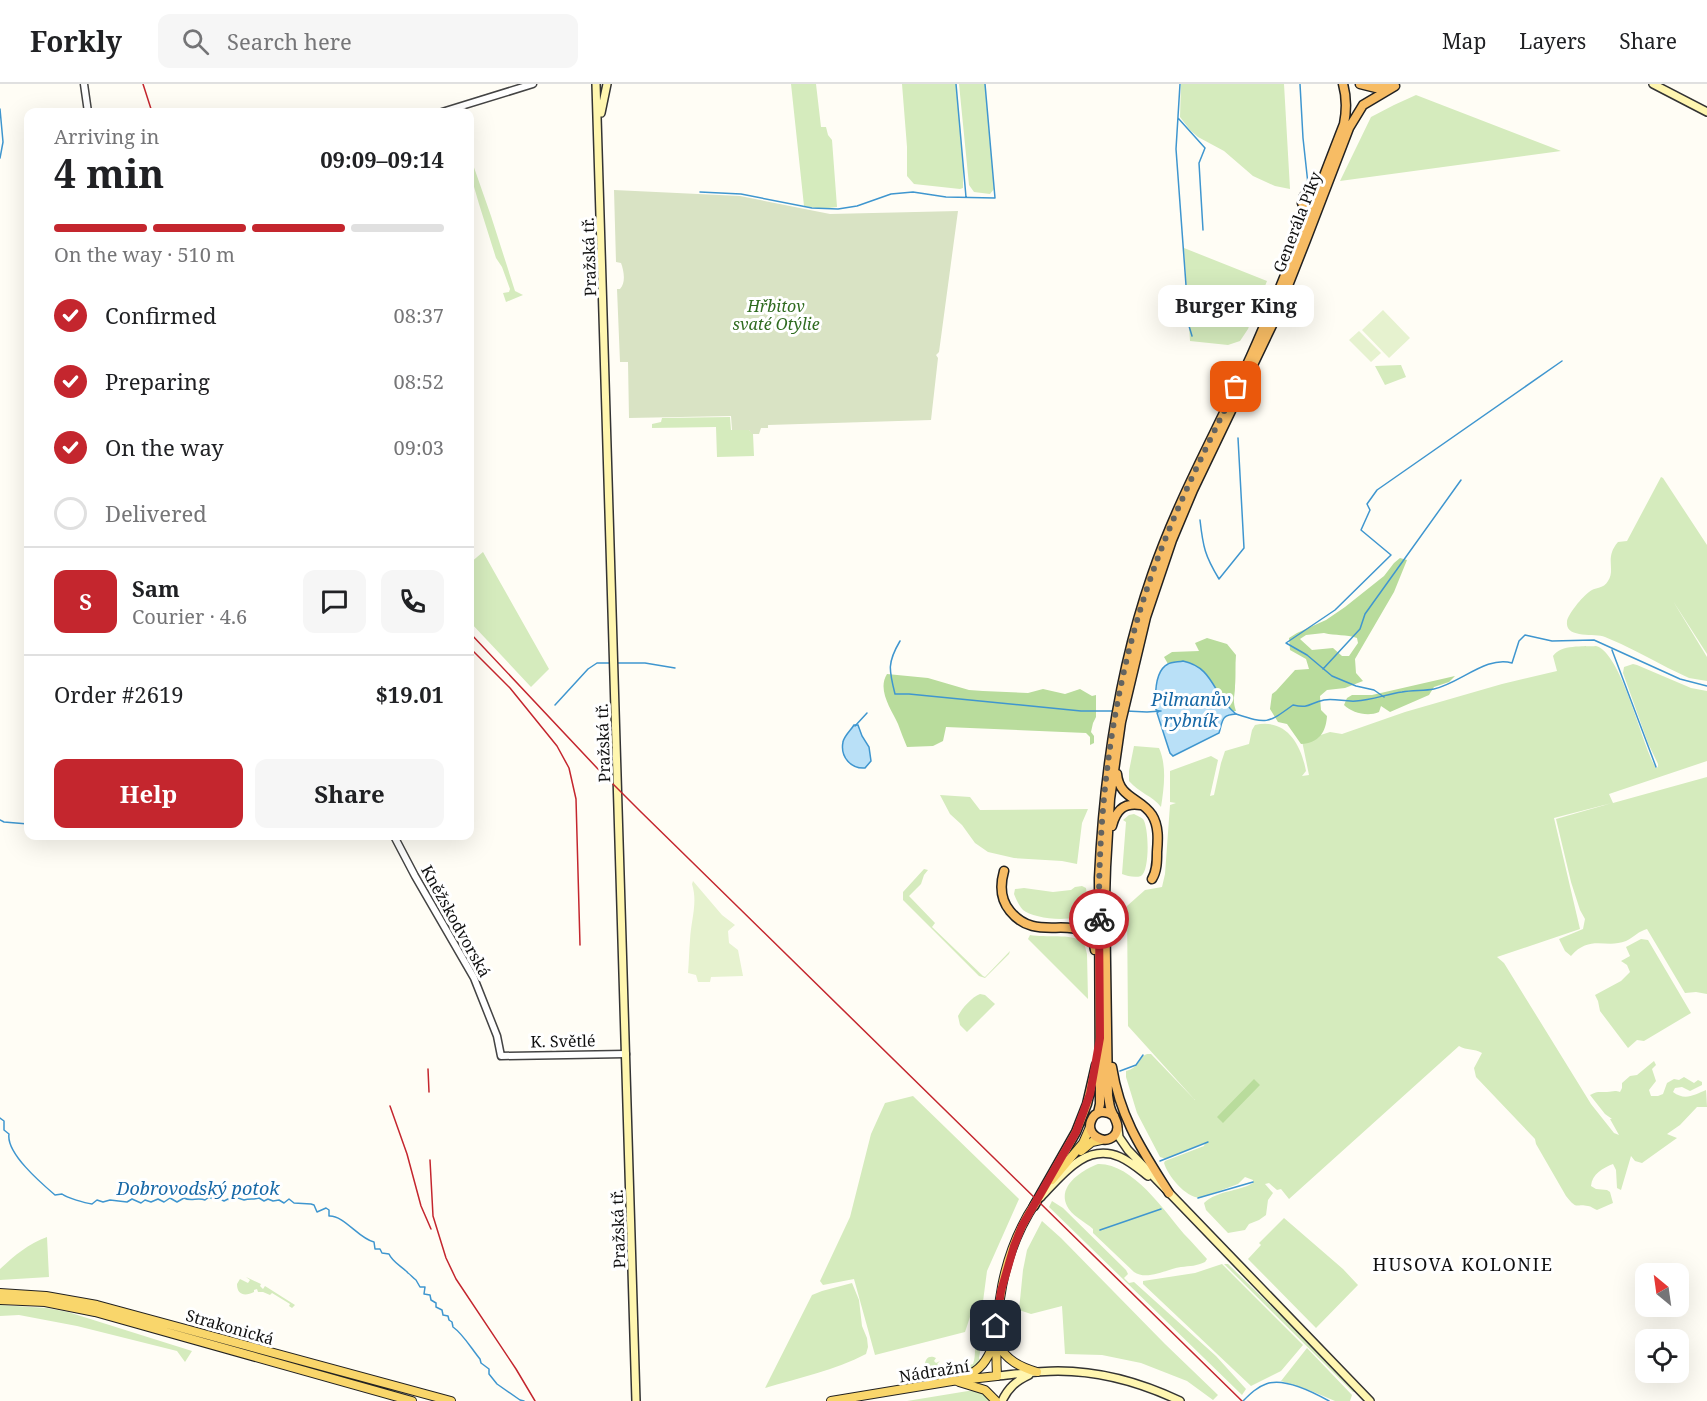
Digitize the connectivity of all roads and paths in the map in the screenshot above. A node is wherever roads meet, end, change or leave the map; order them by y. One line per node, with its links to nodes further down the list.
1 (84, 84): 9 (street)
2 (533, 84): 10 (street)
3 (596, 84): 12 (main road, Pražská tř.)
4 (607, 84): 12 (main road)
5 (1343, 84): 13 (highway, Generála Píky)
6 (1360, 84): 8 (highway)
7 (1653, 84): 11 (main road)
8 (1398, 85): 15 (highway, Generála Píky)
9 (87, 108)
10 (455, 108)
11 (1707, 112)
12 (598, 124): 27 (main road, Pražská tř.)
13 (1323, 178): 14 (highway, Generála Píky); 14 (highway)
14 (1307, 220): 15 (highway, Generála Píky)
15 (1123, 696): 16 (highway, Generála Píky)
16 (1118, 722): 17 (highway, Generála Píky); 22 (highway, Generála Píky)
17 (1116, 756): 18 (highway); 20 (highway, Generála Píky)
18 (1141, 805): 20 (highway); 23 (highway)
19 (396, 840): 28 (street, Kněžskodvorská)
20 (1107, 850): 26 (highway, Generála Píky)
21 (1004, 871): 24 (highway)
22 (1099, 878): 24 (highway); 25 (highway, Generála Píky)
23 (1152, 879)
24 (1071, 928): 25 (highway)
25 (1099, 966): 26 (highway, Generála Píky)
26 (1103, 1037): 29 (highway, Generála Píky); 30 (highway, Generála Píky); 36 (highway); 37 (highway)
27 (626, 1054): 28 (street, K. Světlé); 44 (main road, Pražská tř.)
28 (501, 1056)
29 (1098, 1113): 30 (highway); 31 (highway)
30 (1114, 1116): 32 (highway)
31 (1090, 1127): 33 (highway); 35 (main road)
32 (1118, 1128): 33 (highway); 34 (main road)
33 (1104, 1140): 34 (main road); 35 (main road)
34 (1128, 1150): 36 (main road)
35 (1066, 1164): 37 (main road)
36 (1169, 1193): 37 (main road); 51 (main road)
37 (1034, 1206): 40 (main road)
38 (0, 1293): 46 (main road, Strakonická)
39 (0, 1300): 45 (main road, Strakonická)
40 (996, 1339): 41 (main road); 42 (main road); 43 (main road)
41 (1037, 1372): 42 (main road, Nádražní); 49 (main road); 50 (main road, Nádražní)
42 (997, 1376): 43 (main road, Nádražní)
43 (952, 1381): 47 (main road, Nádražní); 48 (main road)
44 (636, 1399)
45 (412, 1401)
46 (451, 1401)
47 (831, 1401)
48 (996, 1401)
49 (1002, 1401)
50 (1180, 1401)
51 (1370, 1401)

